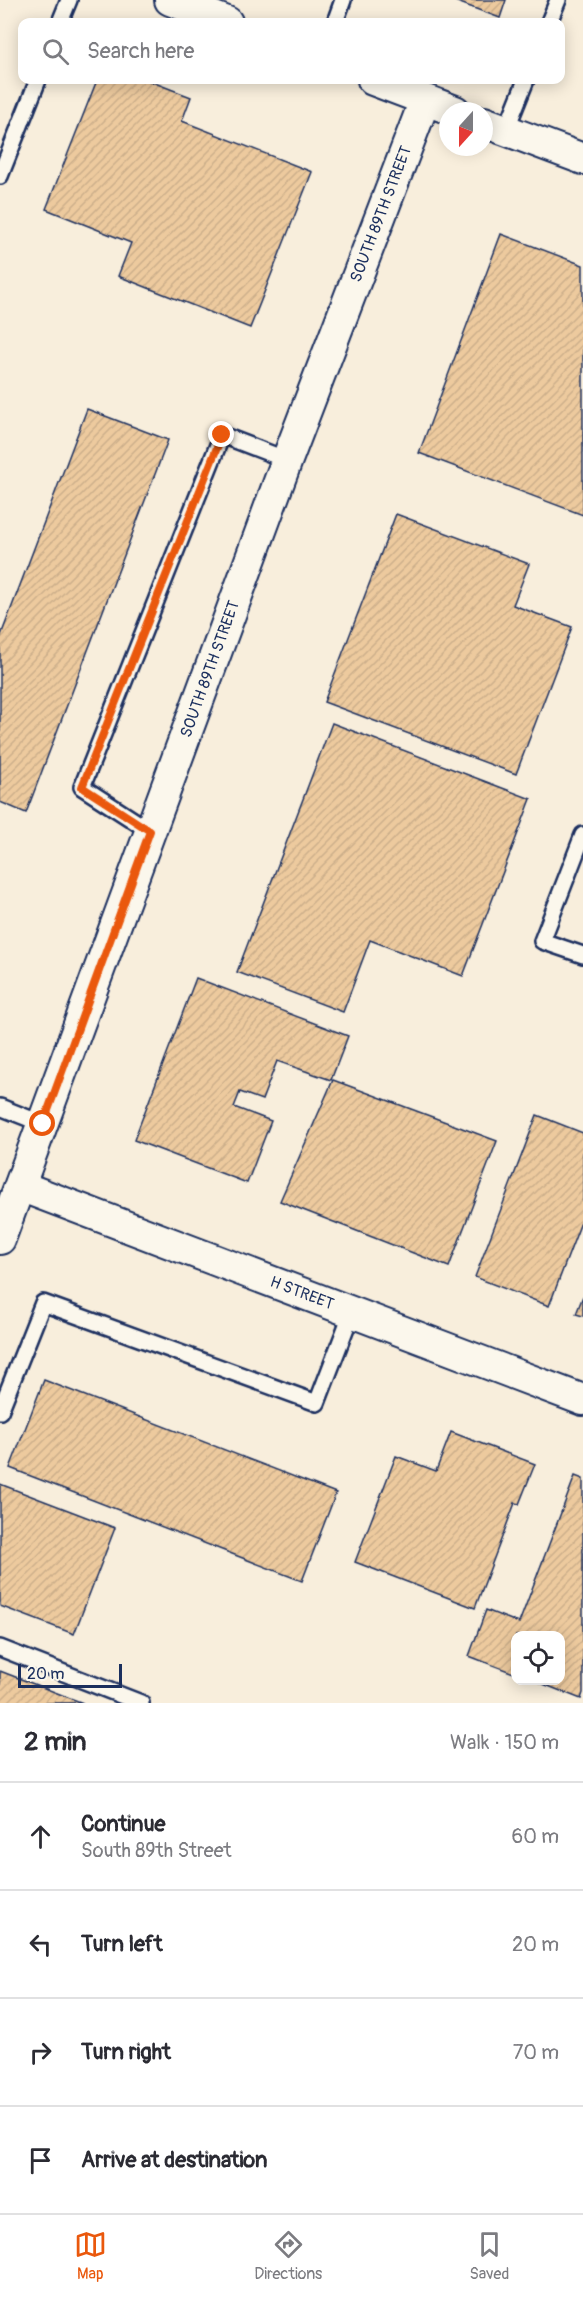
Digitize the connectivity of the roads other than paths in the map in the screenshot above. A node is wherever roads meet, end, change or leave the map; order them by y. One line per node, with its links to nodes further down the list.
1 (69, 0): 5 (lane)
2 (170, 0): 6 (street)
3 (343, 0): 7 (lane)
4 (558, 0): 8 (lane)
5 (62, 18)
6 (217, 18)
7 (336, 18)
8 (551, 18)
9 (36, 84): 16 (lane)
10 (383, 84): 12 (street)
11 (523, 84): 14 (lane)
12 (425, 100): 13 (street); 17 (street, SOUTH 89TH STREET)
13 (439, 105)
14 (495, 126): 15 (street)
15 (583, 159)
16 (0, 176)
17 (287, 460): 18 (street, SOUTH 89TH STREET); 18 (lane)
18 (150, 831): 22 (street, SOUTH 89TH STREET)
19 (583, 835): 20 (lane)
20 (583, 955)
21 (0, 1107): 22 (lane)
22 (43, 1124): 23 (street, SOUTH 89TH STREET)
23 (20, 1186): 24 (street, SOUTH 89TH STREET); 25 (street, H STREET)
24 (0, 1239)
25 (352, 1312): 26 (street, H STREET); 27 (lane)
26 (583, 1400)
27 (0, 1411)
28 (0, 1648): 29 (lane)
29 (141, 1703)

